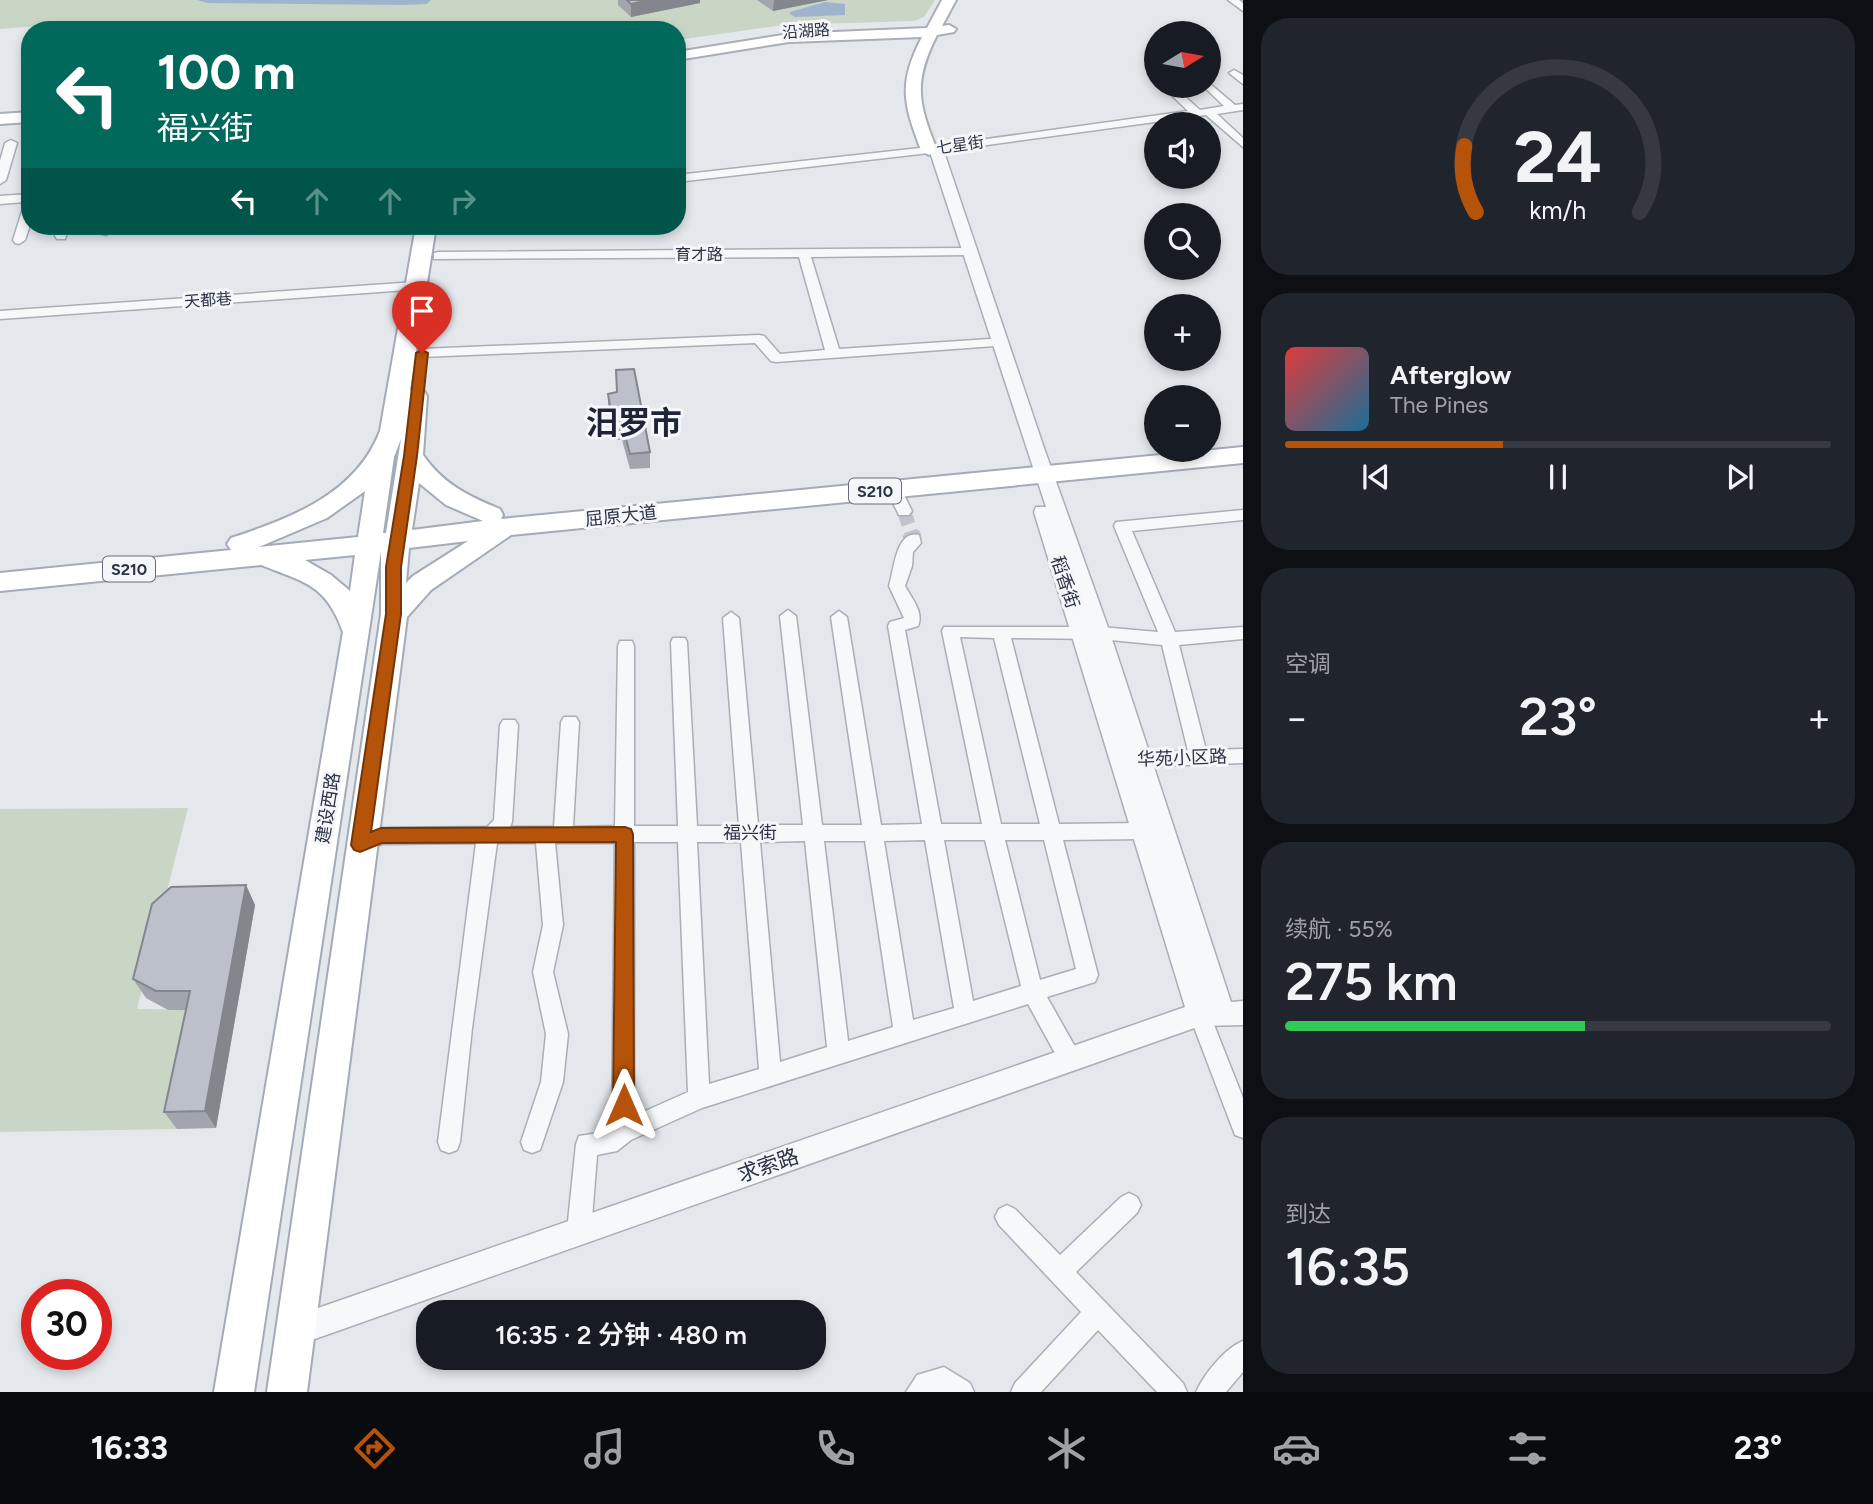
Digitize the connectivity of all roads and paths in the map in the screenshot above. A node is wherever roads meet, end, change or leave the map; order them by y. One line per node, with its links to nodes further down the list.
1 (949, 0): 5 (main road)
2 (964, 0): 5 (main road)
3 (1233, 0): 4 (street)
4 (1243, 8)
5 (939, 29): 6 (main road, 沿湖路); 7 (main road, 沿湖路); 8 (main road); 23 (main road)
6 (910, 34): 8 (main road); 9 (main road, 沿湖路)
7 (686, 47)
8 (925, 48): 23 (main road)
9 (686, 53)
10 (1222, 96): 12 (street)
11 (1183, 98): 15 (street)
12 (1238, 108): 16 (street, 七星街)
13 (21, 111): 14 (main road)
14 (0, 112)
15 (1202, 112)
16 (1210, 112)
17 (21, 118): 18 (main road)
18 (0, 119)
19 (1144, 121): 23 (street, 七星街)
20 (1221, 127): 22 (street)
21 (11, 143): 25 (street)
22 (1243, 144)
23 (932, 149): 24 (street, 七星街); 32 (street, 稻香街); 46 (street)
24 (686, 178)
25 (0, 180)
26 (21, 199): 27 (street)
27 (0, 200)
28 (21, 233): 31 (street)
29 (424, 235): 35 (main road, 建设西路)
30 (440, 235): 34 (main road, 建设西路)
31 (19, 240)
32 (961, 252): 33 (street, 育才路); 37 (street, 稻香街)
33 (804, 254): 34 (street, 育才路); 39 (street)
34 (438, 256): 38 (main road, 建设西路)
35 (416, 286): 36 (street, 天都巷); 45 (main road, 建设西路)
36 (0, 315)
37 (990, 343): 39 (street); 46 (street, 稻香街)
38 (422, 353): 39 (street); 44 (main road, 建设西路)
39 (833, 354)
40 (1243, 443): 41 (main road)
41 (1221, 445)
42 (1144, 453): 46 (main road, 屈原大道 / S210)
43 (1243, 455): 46 (main road, 屈原大道 / S210)
44 (411, 456): 48 (main road); 49 (main road, 建设西路)
45 (382, 457): 50 (main road, 建设西路); 52 (main road)
46 (1036, 469): 48 (main road, 屈原大道 / S210); 48 (main road, 屈原大道 / S210); 61 (street, 稻香街)
47 (1243, 515): 63 (street)
48 (499, 521): 49 (main road, 屈原大道 / S210); 55 (main road)
49 (398, 533): 50 (main road, 屈原大道 / S210); 55 (main road, 建设西路)
50 (371, 537): 52 (main road, 屈原大道 / S210); 59 (main road, 建设西路)
51 (913, 539): 74 (street)
52 (249, 550): 53 (main road, 屈原大道 / S210); 54 (main road, 屈原大道 / S210); 59 (main road)
53 (0, 569)
54 (0, 582)
55 (394, 614): 82 (main road, 建设西路)
56 (788, 616): 77 (street)
57 (839, 617): 73 (street)
58 (731, 618): 76 (street)
59 (356, 632): 102 (main road, 建设西路)
60 (1002, 633): 61 (street); 71 (street); 75 (street)
61 (1091, 633): 63 (street); 70 (street, 稻香街)
62 (1243, 633): 63 (street)
63 (1169, 639): 69 (street)
64 (679, 642): 80 (street)
65 (626, 646): 79 (street)
66 (570, 722): 78 (street)
67 (509, 725): 81 (street)
68 (1243, 756): 69 (street, 华苑小区路)
69 (1199, 758): 70 (street, 华苑小区路)
70 (1131, 760): 72 (street, 稻香街); 85 (street)
71 (1051, 831): 72 (street, 福兴街); 75 (street, 福兴街); 83 (street)
72 (1142, 831): 85 (street, 稻香街)
73 (872, 832): 74 (street, 福兴街); 77 (street, 福兴街); 86 (street)
74 (933, 832): 75 (street, 福兴街); 84 (street)
75 (993, 832): 83 (street)
76 (750, 833): 77 (street, 福兴街); 80 (street, 福兴街); 89 (street)
77 (812, 833): 87 (street)
78 (554, 834): 79 (street, 福兴街); 81 (street, 福兴街); 94 (street)
79 (625, 834): 80 (street, 福兴街); 92 (street)
80 (689, 834): 90 (street)
81 (491, 835): 82 (street, 福兴街); 93 (street)
82 (360, 845): 100 (main road, 建设西路)
83 (1033, 992): 84 (street); 88 (street)
84 (965, 1013): 86 (street)
85 (1222, 1013): 88 (street, 求索路); 91 (street)
86 (905, 1034): 87 (street)
87 (839, 1054): 89 (street)
88 (1070, 1059): 97 (street, 求索路)
89 (770, 1075): 90 (street)
90 (699, 1098): 92 (street)
91 (1243, 1127)
92 (623, 1132): 97 (street)
93 (449, 1142)
94 (532, 1142)
95 (1129, 1205): 98 (street)
96 (1007, 1217): 98 (street)
97 (579, 1231): 100 (street, 求索路)
98 (1059, 1272): 99 (street)
99 (1098, 1312): 106 (street); 107 (street)
100 (295, 1331): 103 (main road, 建设西路)
101 (1243, 1353): 108 (street)
102 (234, 1392)
103 (287, 1392)
104 (919, 1392): 105 (street)
105 (961, 1392)
106 (1024, 1392)
107 (1174, 1392)
108 (1209, 1392)

